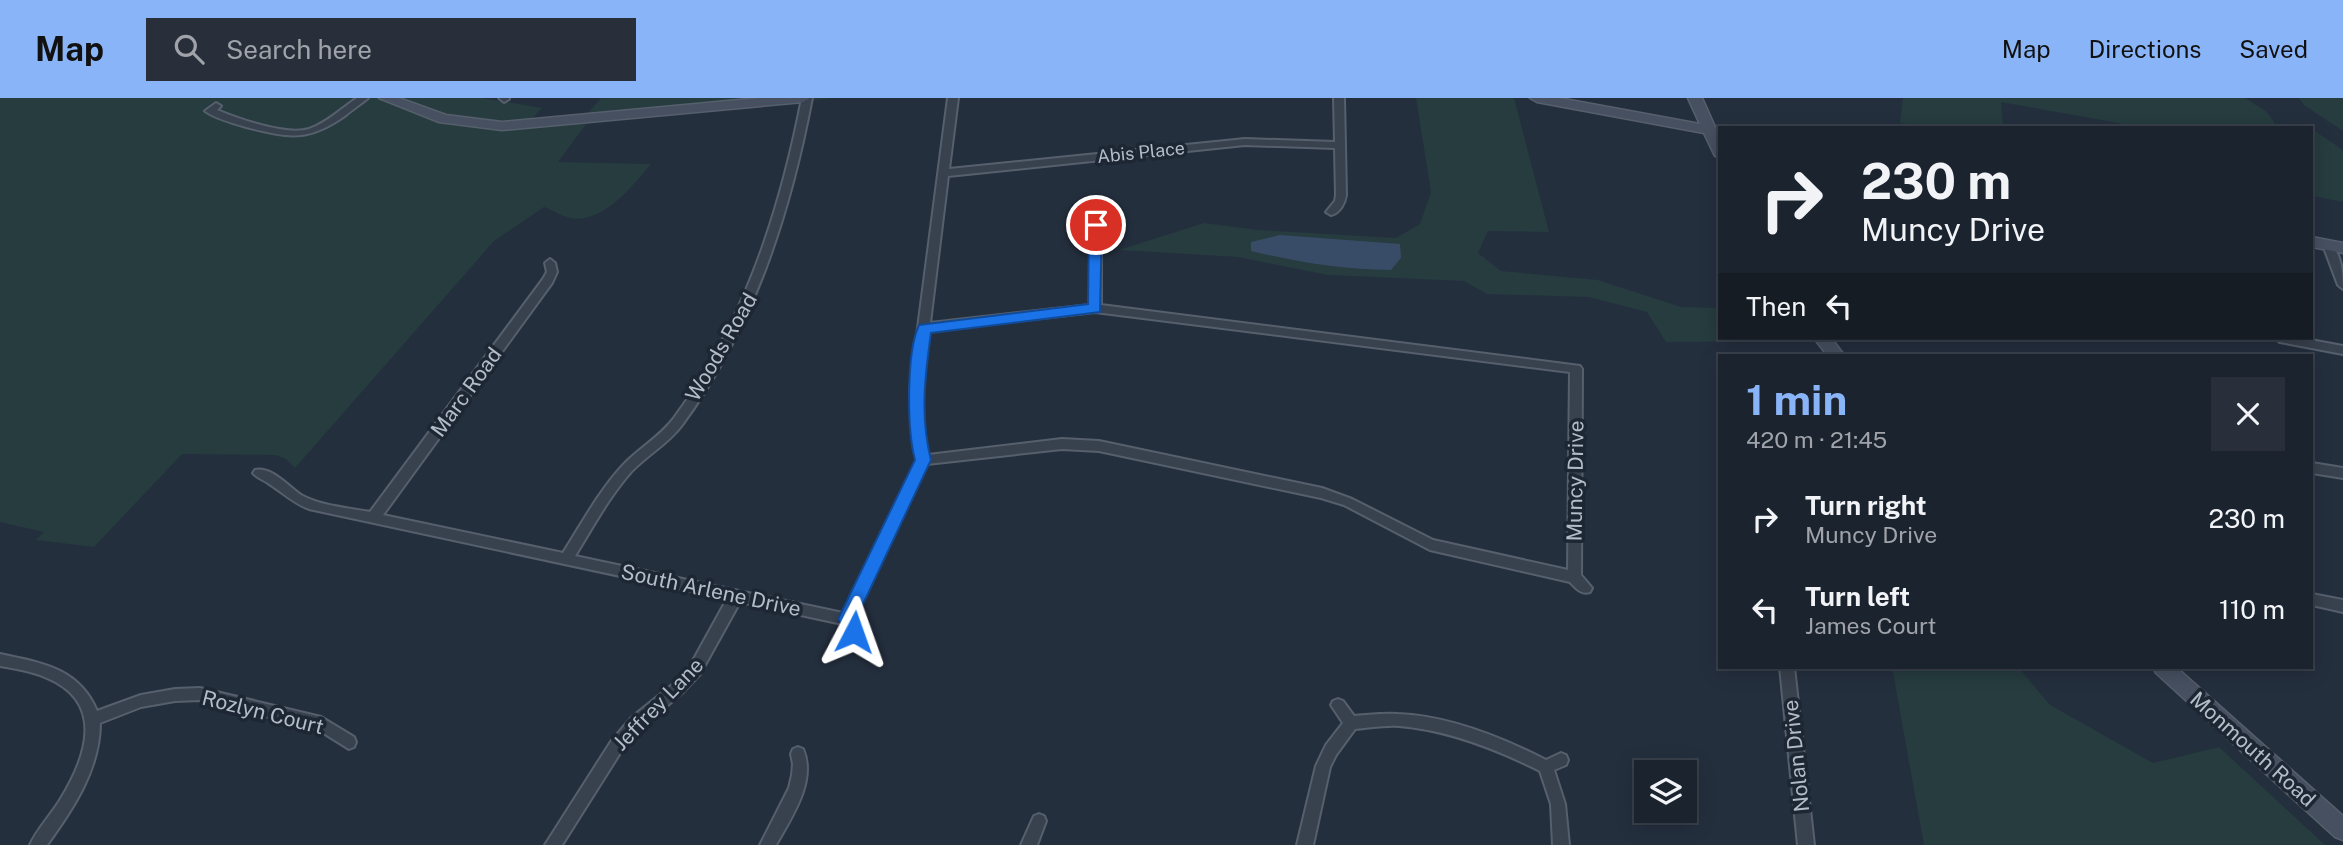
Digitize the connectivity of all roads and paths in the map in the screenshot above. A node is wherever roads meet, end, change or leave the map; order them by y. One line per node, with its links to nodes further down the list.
1 (363, 98): 8 (street)
2 (386, 98): 3 (street)
3 (805, 98): 29 (street, Woods Road)
4 (953, 98): 11 (street)
5 (1339, 98): 10 (street)
6 (1537, 98): 9 (street)
7 (1695, 98): 9 (street)
8 (216, 106)
9 (1715, 131)
10 (1340, 145): 11 (street, Abis Place); 12 (street)
11 (943, 173): 19 (street)
12 (1331, 212)
13 (1096, 225): 18 (street)
14 (2313, 242): 15 (street)
15 (2336, 247): 17 (street)
16 (550, 263): 28 (street, Marc Road)
17 (2343, 285)
18 (1095, 308): 19 (street, Muncy Drive); 30 (street, Muncy Drive)
19 (924, 328): 24 (street)
20 (1824, 340): 23 (street)
21 (2290, 340): 22 (street)
22 (2343, 351)
23 (1835, 354)
24 (923, 460): 30 (street); 32 (street, South Arlene Drive)
25 (2313, 468): 27 (street)
26 (259, 473): 28 (street, South Arlene Drive)
27 (2343, 473)
28 (373, 518): 29 (street, South Arlene Drive)
29 (566, 559): 32 (street, South Arlene Drive)
30 (1574, 578): 31 (street)
31 (1585, 588)
32 (736, 596): 48 (street, Jeffrey Lane)
33 (2313, 600): 34 (street)
34 (2343, 606)
35 (0, 660): 39 (street)
36 (1787, 669): 53 (street, Nolan Drive)
37 (2165, 669): 46 (street, Monmouth Road)
38 (1338, 705): 40 (street)
39 (93, 719): 41 (street, Rozlyn Court); 47 (street)
40 (1351, 723): 44 (street); 51 (street)
41 (349, 742)
42 (798, 754): 49 (street)
43 (1560, 760): 44 (street)
44 (1546, 767): 52 (street)
45 (1039, 821): 50 (street)
46 (2343, 830)
47 (38, 845)
48 (553, 845)
49 (768, 845)
50 (1029, 845)
51 (1305, 845)
52 (1561, 845)
53 (1806, 845)

